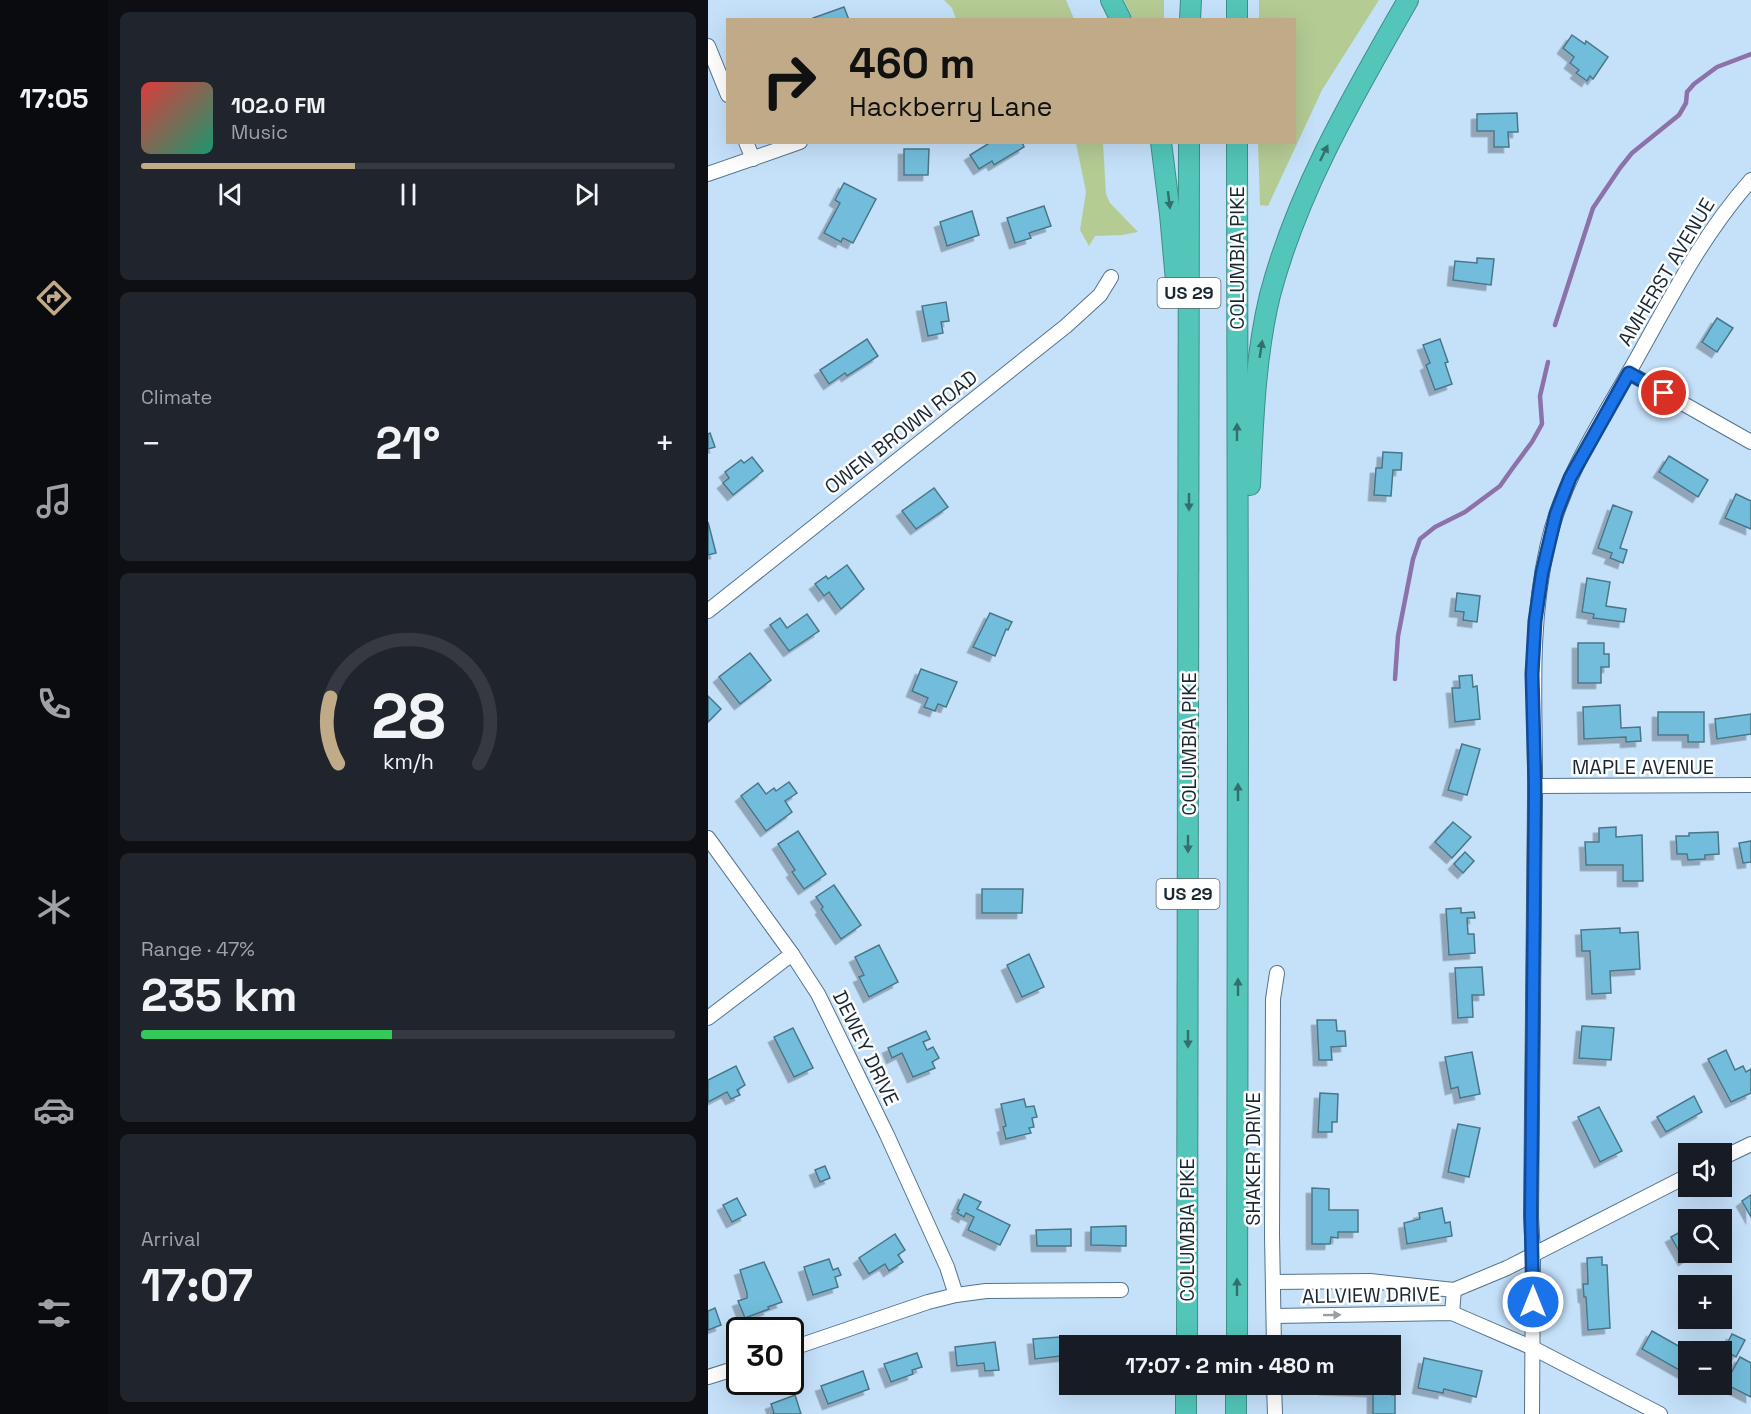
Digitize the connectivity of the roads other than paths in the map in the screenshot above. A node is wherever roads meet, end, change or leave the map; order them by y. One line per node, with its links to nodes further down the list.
1 (1111, 0): 6 (highway)
2 (1191, 0): 7 (highway)
3 (1237, 0): 8 (highway)
4 (1408, 0): 11 (highway)
5 (1420, 0): 11 (highway)
6 (1120, 18)
7 (1190, 18)
8 (1237, 18)
9 (708, 46): 10 (street)
10 (726, 90)
11 (1345, 110): 25 (highway, one-way to 11)
12 (747, 144): 17 (street)
13 (794, 144): 17 (street)
14 (1161, 144): 23 (highway, one-way to 23)
15 (1189, 144): 23 (highway, COLUMBIA PIKE / US 29)
16 (1237, 144): 25 (highway, COLUMBIA PIKE / US 29, one-way to 16)
17 (753, 159): 18 (street)
18 (708, 174)
19 (1751, 180): 21 (street, AMHERST AVENUE)
20 (1111, 277): 24 (street, OWEN BROWN ROAD)
21 (1629, 373): 22 (street); 27 (street, AMHERST AVENUE)
22 (1751, 442)
23 (1190, 443): 42 (highway, COLUMBIA PIKE / US 29, one-way to 42)
24 (708, 611)
25 (1238, 721): 43 (highway, COLUMBIA PIKE / US 29, one-way to 25)
26 (1751, 785): 27 (street, MAPLE AVENUE)
27 (1535, 786): 35 (street, AMHERST AVENUE)
28 (708, 837): 29 (street, DEWEY DRIVE)
29 (792, 954): 31 (street); 39 (street, DEWEY DRIVE)
30 (1277, 973): 36 (street, SHAKER DRIVE)
31 (708, 1018)
32 (1751, 1144): 33 (street)
33 (1732, 1153)
34 (1678, 1181): 35 (street)
35 (1533, 1255): 38 (street); 46 (street, AMHERST AVENUE)
36 (1273, 1282): 38 (street, ALLVIEW DRIVE); 41 (street, SHAKER DRIVE)
37 (1120, 1290): 39 (street)
38 (1454, 1290): 40 (street)
39 (956, 1295): 45 (street)
40 (1452, 1313): 41 (street, ALLVIEW DRIVE, one-way to 40); 46 (street, ALLVIEW DRIVE)
41 (1274, 1316): 44 (street, SHAKER DRIVE)
42 (1187, 1335)
43 (1237, 1335)
44 (1274, 1335)
45 (804, 1344)
46 (1533, 1348): 55 (street, AMHERST AVENUE); 56 (street, ALLVIEW DRIVE)
47 (726, 1371): 48 (street)
48 (708, 1377)
49 (1186, 1395): 52 (highway)
50 (1236, 1395): 53 (highway)
51 (1275, 1395): 54 (street)
52 (1186, 1414)
53 (1236, 1414)
54 (1275, 1414)
55 (1532, 1414)
56 (1660, 1414)

